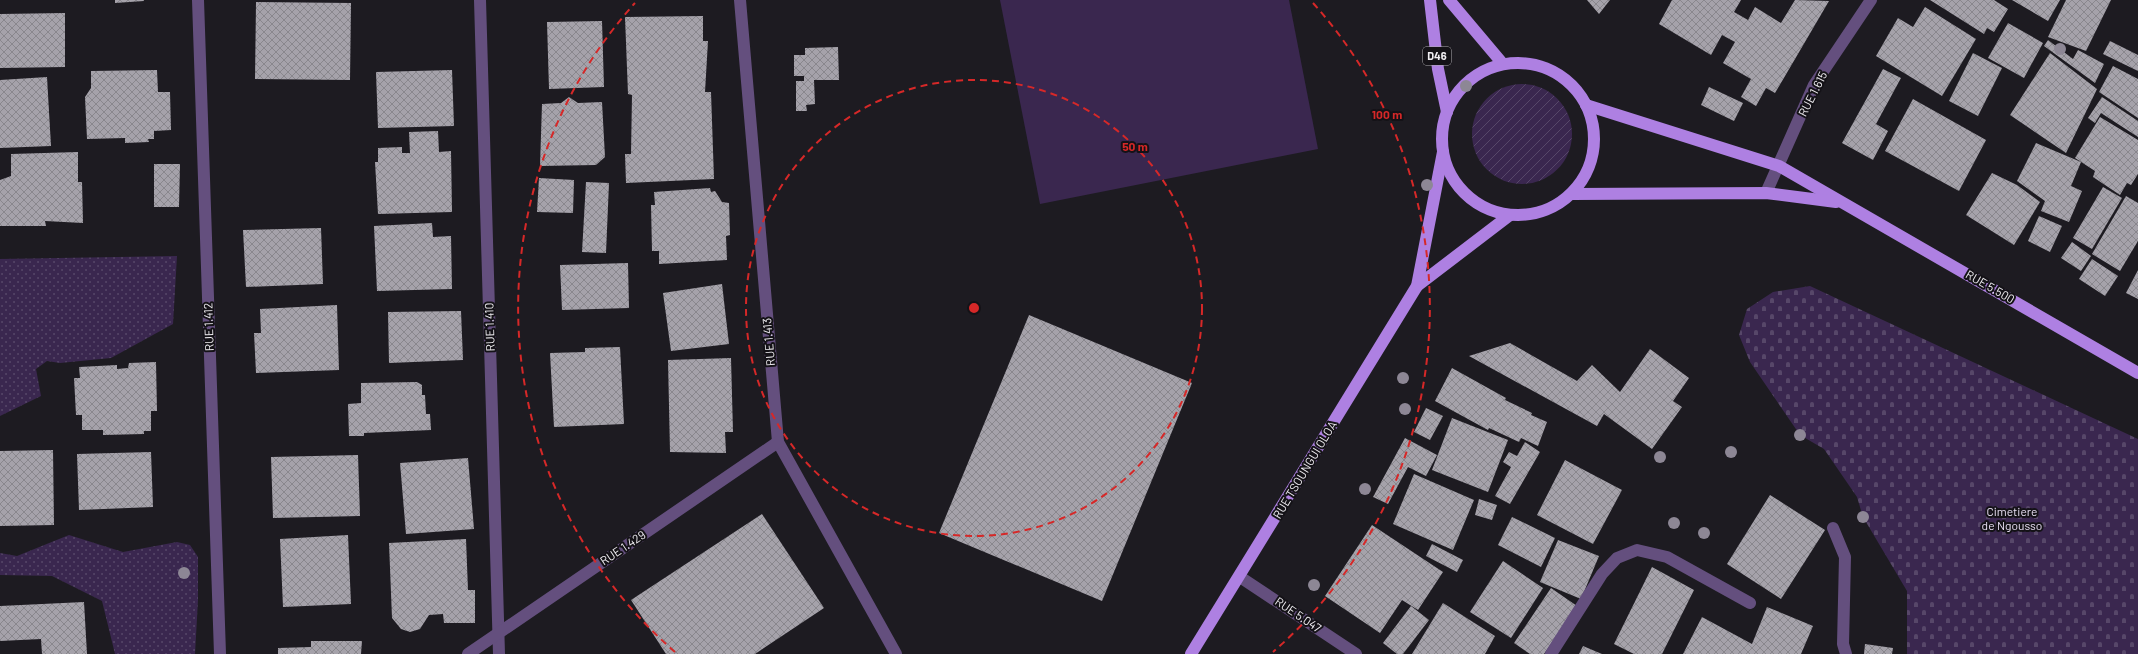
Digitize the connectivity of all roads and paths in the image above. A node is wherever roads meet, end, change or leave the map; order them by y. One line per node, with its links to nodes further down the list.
1 (198, 0): 23 (street, RUE 1.412)
2 (480, 0): 22 (street, RUE 1.410)
3 (740, 0): 18 (street, RUE 1.413)
4 (1430, 0): 9 (main road, D46)
5 (1449, 0): 7 (main road)
6 (1870, 0): 11 (street, RUE 1.615)
7 (1503, 64): 8 (main road); 9 (main road)
8 (1586, 105): 11 (main road, RUE 5.500); 13 (main road)
9 (1447, 112): 10 (main road)
10 (1443, 152): 15 (main road); 16 (main road)
11 (1779, 166): 12 (street, RUE 1.615); 14 (main road, RUE 5.500)
12 (1766, 193): 13 (main road); 14 (main road)
13 (1572, 194): 15 (main road)
14 (1840, 202): 17 (main road, RUE 5.500)
15 (1510, 215): 16 (main road)
16 (1417, 286): 20 (main road, RUE TSOUNGUI OLOA)
17 (2138, 373)
18 (778, 442): 22 (street, RUE 1.429); 26 (street, RUE 1.413)
19 (1833, 528): 30 (street)
20 (1240, 576): 27 (main road, RUE TSOUNGUI OLOA); 28 (street, RUE 5.047)
21 (1750, 603): 29 (street)
22 (498, 633): 24 (street, RUE 1.429); 25 (street, RUE 1.410)
23 (220, 654)
24 (468, 654)
25 (499, 654)
26 (896, 654)
27 (1191, 654)
28 (1356, 654)
29 (1551, 654)
30 (1846, 654)

